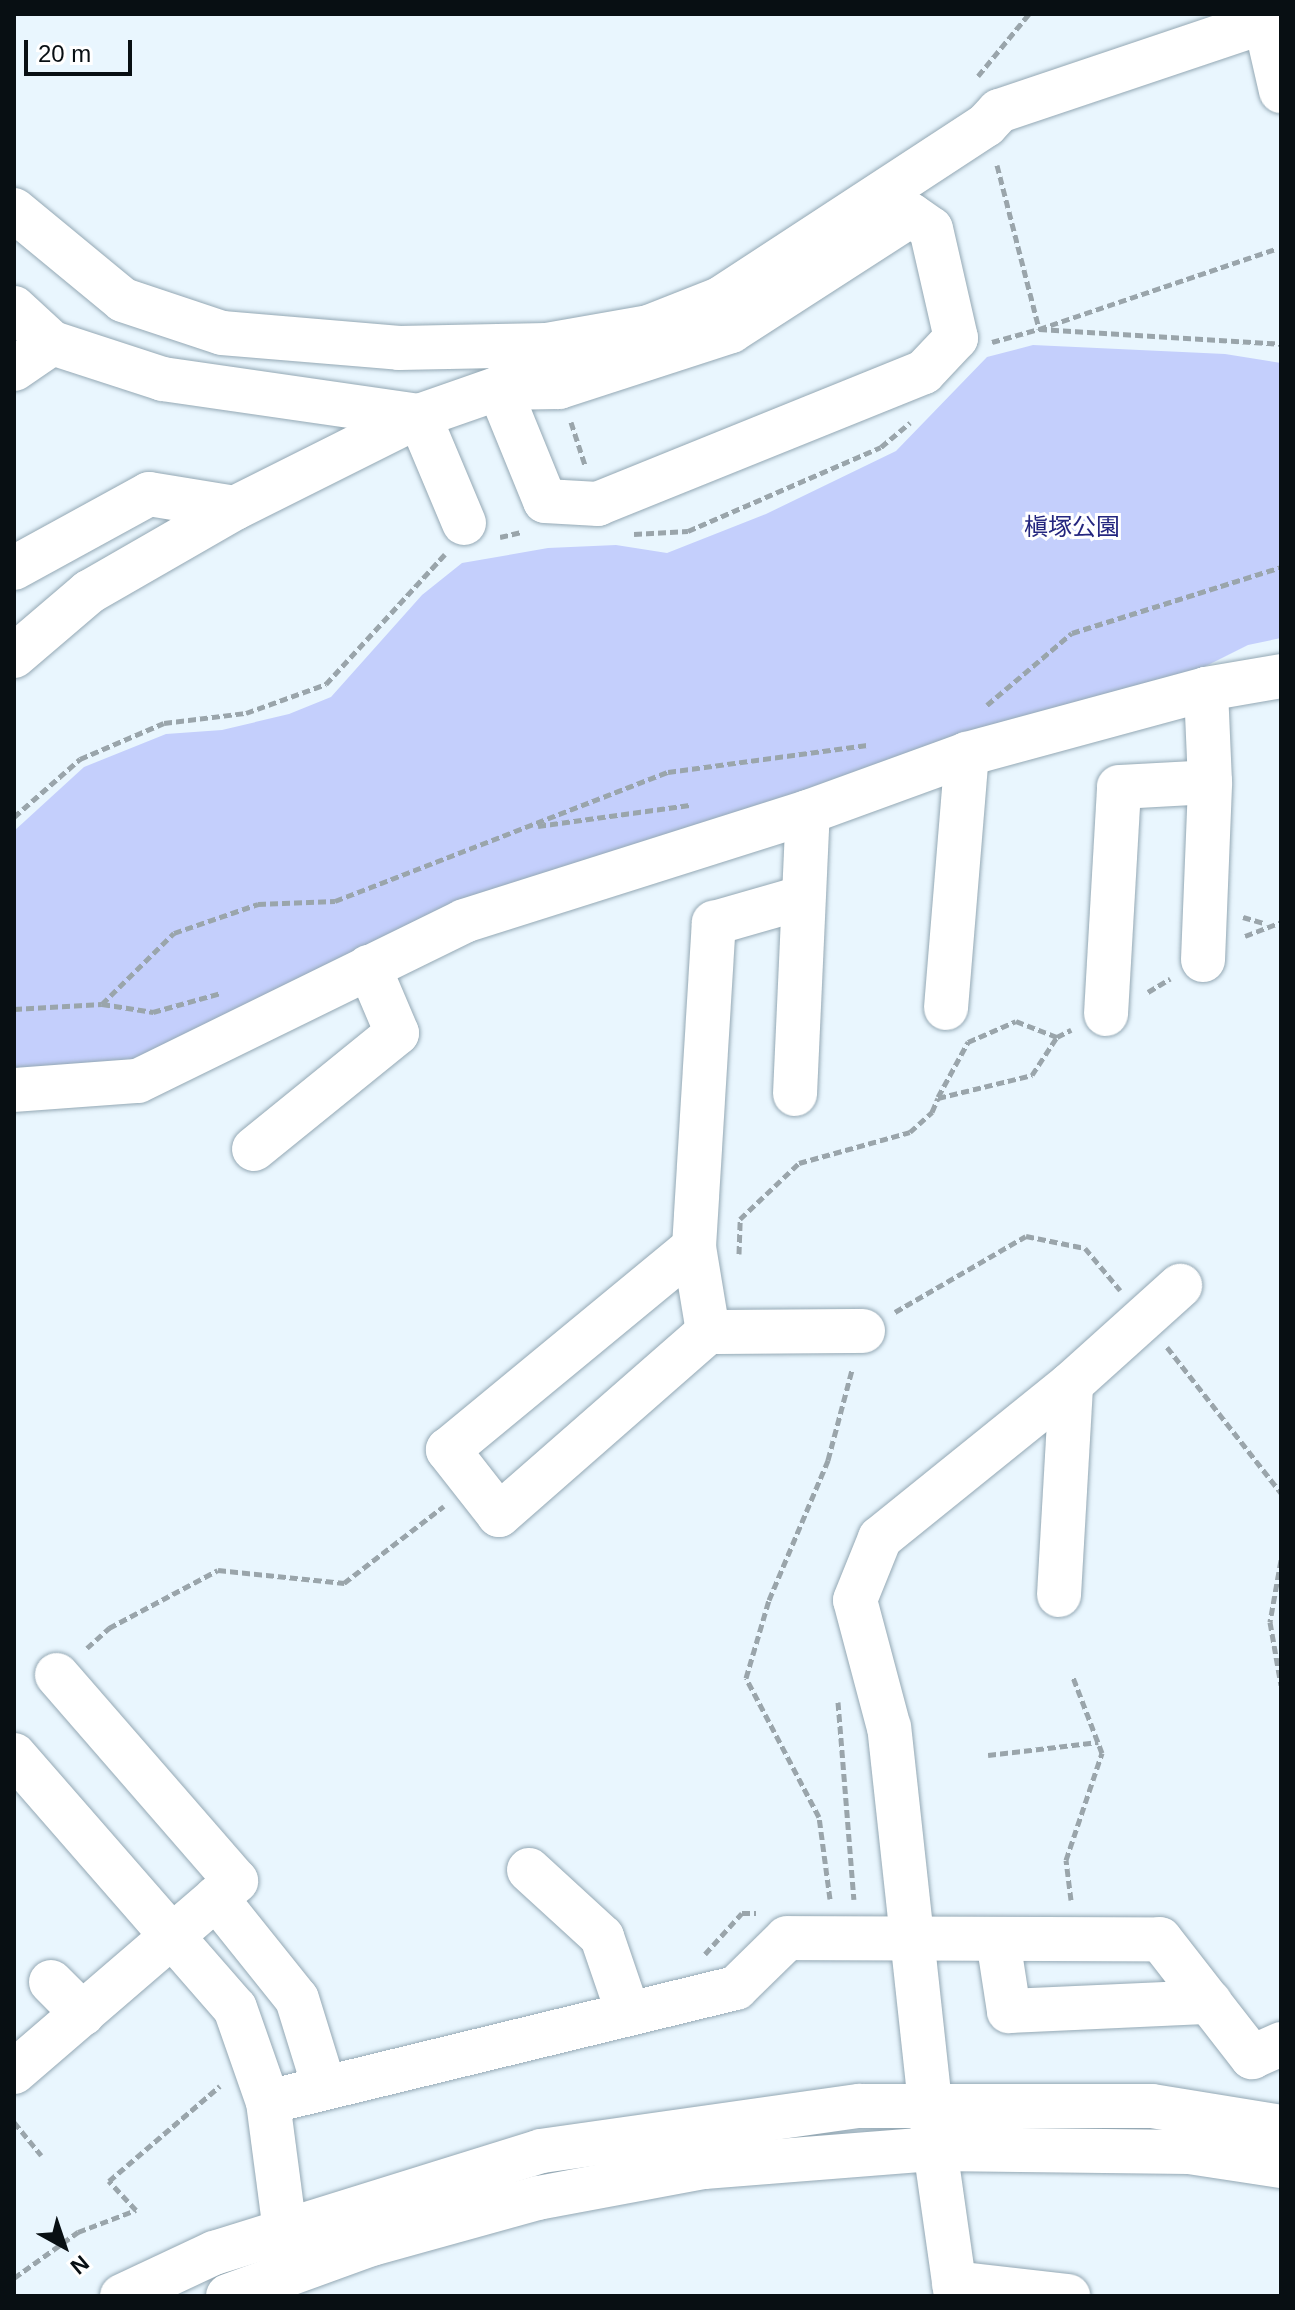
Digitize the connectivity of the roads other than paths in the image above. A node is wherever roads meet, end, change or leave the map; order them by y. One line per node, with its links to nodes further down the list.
1 (1273, 18): 2 (street); 5 (street)
2 (1281, 91)
3 (14, 210): 5 (street)
4 (14, 308): 6 (street)
5 (726, 315): 8 (street); 8 (street)
6 (52, 343): 7 (street); 9 (street)
7 (14, 369)
8 (499, 388): 9 (street)
9 (419, 416): 10 (street); 11 (street)
10 (235, 508): 12 (street); 13 (street)
11 (466, 538)
12 (14, 568)
13 (14, 656)
14 (1281, 676): 15 (street)
15 (1206, 689): 16 (street); 17 (street)
16 (972, 734): 18 (street); 22 (street)
17 (1210, 782): 20 (street); 23 (street)
18 (808, 812): 19 (street); 21 (street)
19 (801, 898): 25 (street); 27 (street)
20 (1203, 960)
21 (369, 967): 24 (street); 26 (street)
22 (946, 1008)
23 (1106, 1014)
24 (14, 1090)
25 (795, 1094)
26 (254, 1149)
27 (694, 1247): 30 (street); 30 (street)
28 (1180, 1286): 31 (street)
29 (863, 1331): 30 (street)
30 (708, 1332)
31 (1071, 1384): 32 (street); 39 (street)
32 (1059, 1595)
33 (57, 1675): 36 (street)
34 (14, 1755): 37 (street)
35 (529, 1870): 42 (street)
36 (216, 1898): 37 (street); 46 (street)
37 (174, 1937): 43 (street); 47 (street)
38 (998, 1940): 39 (street); 41 (street); 41 (street)
39 (911, 1941): 42 (street); 48 (street)
40 (51, 1982): 43 (street)
41 (1210, 2002): 44 (street)
42 (628, 2013): 46 (street)
43 (83, 2014): 45 (street)
44 (1281, 2044)
45 (14, 2072)
46 (324, 2086): 47 (street)
47 (268, 2102): 52 (street)
48 (931, 2106): 49 (street); 50 (street); 52 (street)
49 (1281, 2127)
50 (935, 2149): 51 (street); 53 (street); 55 (street)
51 (1281, 2166)
52 (285, 2231): 54 (street)
53 (955, 2289): 56 (street)
54 (122, 2296)
55 (228, 2296)
56 (1068, 2296)

